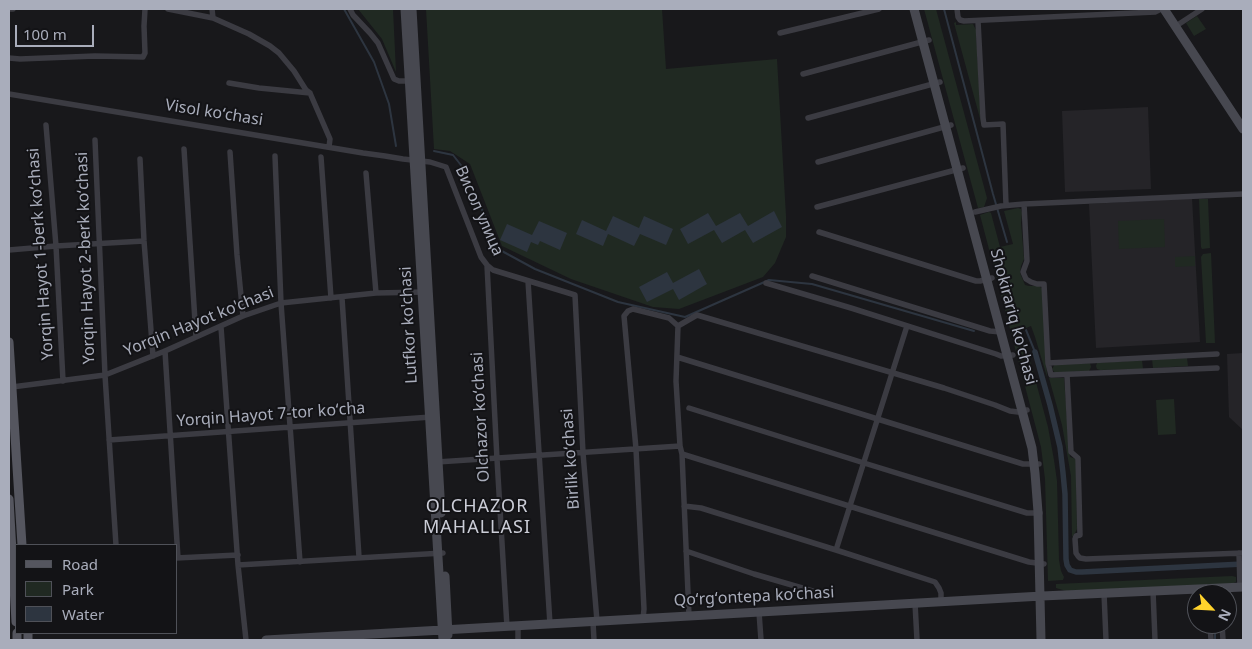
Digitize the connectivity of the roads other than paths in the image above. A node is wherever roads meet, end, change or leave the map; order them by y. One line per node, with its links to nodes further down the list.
1 (9, 9): 2 (street)
2 (14, 9)
3 (145, 9): 20 (street)
4 (168, 9): 15 (street)
5 (212, 9): 15 (street)
6 (350, 9): 22 (street)
7 (405, 9): 22 (main road, Lutfkor ko'chasi)
8 (412, 9): 38 (main road, Lutfkor ko'chasi)
9 (879, 9): 18 (street)
10 (914, 9): 19 (main road, Shokirariq ko'chasi)
11 (920, 9): 19 (main road, Shokirariq ko'chasi)
12 (957, 9): 16 (street)
13 (1163, 9): 16 (street); 17 (main road)
14 (1202, 9): 17 (street)
15 (212, 18): 25 (street)
16 (978, 21): 44 (street)
17 (1176, 26): 30 (main road)
18 (780, 33)
19 (926, 41): 21 (street); 24 (main road, Shokirariq ko'chasi)
20 (9, 58)
21 (804, 74)
22 (410, 81): 38 (main road, Lutfkor ko'chasi)
23 (228, 82): 25 (street)
24 (937, 83): 27 (street); 28 (main road, Shokirariq ko'chasi)
25 (310, 93): 32 (street)
26 (9, 94): 32 (street, Visol koʻchasi)
27 (808, 118)
28 (949, 125): 39 (street); 40 (main road, Shokirariq ko'chasi)
29 (46, 126): 50 (street, Yorqin Hayot 1-berk koʻchasi)
30 (1243, 129)
31 (95, 140): 49 (street, Yorqin Hayot 2-berk koʻchasi)
32 (329, 147): 38 (street, Visol koʻchasi)
33 (184, 149): 68 (street)
34 (230, 152): 63 (street)
35 (275, 156): 62 (street)
36 (321, 157): 60 (street)
37 (140, 159): 48 (street)
38 (418, 160): 52 (street, Висол улица); 57 (main road, Lutfkor ko'chasi)
39 (818, 162)
40 (960, 169): 45 (street); 46 (main road, Shokirariq ko'chasi); 54 (main road, Shokirariq ko'chasi)
41 (366, 173): 58 (street)
42 (1243, 194): 43 (street)
43 (1024, 204): 44 (street); 75 (street)
44 (1004, 206): 46 (street)
45 (817, 207)
46 (975, 212): 54 (main road, Shokirariq ko'chasi)
47 (819, 232): 54 (street)
48 (144, 240): 49 (street); 73 (street)
49 (100, 243): 50 (street); 78 (street, Yorqin Hayot 2-berk koʻchasi)
50 (56, 246): 51 (street); 80 (street, Yorqin Hayot 1-berk koʻchasi)
51 (9, 250)
52 (486, 265): 55 (street, Висол улица); 96 (street, Olchazor koʻchasi)
53 (812, 276): 67 (street)
54 (990, 279): 67 (main road, Shokirariq ko'chasi); 72 (main road, Shokirariq ko'chasi)
55 (528, 281): 59 (street, Висол улица); 95 (street)
56 (766, 283): 65 (street)
57 (425, 292): 58 (street, Yorqin Hayot ko'chasi); 84 (main road, Lutfkor ko'chasi)
58 (376, 293): 61 (street, Yorqin Hayot ko'chasi)
59 (575, 295): 93 (street, Birlik koʻchasi)
60 (331, 298): 61 (street, Yorqin Hayot ko'chasi); 62 (street, Yorqin Hayot ko'chasi)
61 (342, 298): 86 (street)
62 (281, 303): 63 (street, Yorqin Hayot ko'chasi); 87 (street)
63 (243, 316): 66 (street, Yorqin Hayot ko'chasi)
64 (678, 326): 74 (street); 77 (street); 92 (street)
65 (907, 326): 72 (street); 77 (street)
66 (221, 327): 68 (street, Yorqin Hayot ko'chasi); 88 (street)
67 (1001, 332): 72 (main road, Shokirariq ko'chasi)
68 (196, 337): 70 (street, Yorqin Hayot ko'chasi)
69 (9, 342): 81 (main road)
70 (165, 351): 73 (street, Yorqin Hayot ko'chasi); 89 (street)
71 (1217, 354): 75 (street)
72 (1010, 355): 83 (main road, Shokirariq ko'chasi)
73 (153, 356): 78 (street, Yorqin Hayot ko'chasi)
74 (677, 357): 85 (street); 91 (street)
75 (1048, 363): 79 (street)
76 (1217, 368): 79 (street)
77 (892, 373): 83 (street); 85 (street)
78 (105, 375): 80 (street, Yorqin Hayot ko'chasi); 90 (street, Yorqin Hayot 2-berk koʻchasi)
79 (1067, 375): 110 (street)
80 (63, 381): 81 (street, Yorqin Hayot ko'chasi)
81 (12, 388): 104 (main road)
82 (689, 408): 98 (street)
83 (1025, 411): 99 (main road, Shokirariq ko'chasi)
84 (432, 417): 86 (street, Yorqin Hayot 7-tor koʻcha); 97 (main road, Lutfkor ko'chasi)
85 (878, 418): 98 (street); 99 (street)
86 (351, 424): 87 (street, Yorqin Hayot 7-tor koʻcha); 112 (street)
87 (290, 428): 88 (street, Yorqin Hayot 7-tor koʻcha); 114 (street)
88 (230, 431): 89 (street, Yorqin Hayot 7-tor koʻcha); 111 (street)
89 (170, 435): 90 (street, Yorqin Hayot 7-tor koʻcha); 106 (street)
90 (109, 440): 105 (street, Yorqin Hayot 2-berk koʻchasi)
91 (680, 446): 92 (street); 94 (street)
92 (636, 449): 93 (street); 128 (street)
93 (583, 453): 95 (street); 130 (street, Birlik koʻchasi)
94 (682, 454): 101 (street); 102 (street)
95 (540, 456): 96 (street); 129 (street)
96 (497, 459): 97 (street); 131 (street, Olchazor koʻchasi)
97 (435, 462): 109 (main road, Lutfkor ko'chasi)
98 (864, 463): 102 (street); 103 (street)
99 (1037, 464): 103 (main road, Shokirariq ko'chasi)
100 (9, 499): 124 (main road)
101 (684, 506): 107 (street); 108 (street)
102 (850, 506): 107 (street); 115 (street)
103 (1040, 513): 115 (main road, Shokirariq ko'chasi)
104 (22, 544)
105 (116, 544)
106 (176, 544)
107 (836, 550): 123 (street)
108 (686, 551): 118 (street); 127 (street)
109 (440, 553): 112 (street); 133 (main road, Lutfkor ko'chasi)
110 (1241, 553): 117 (street)
111 (238, 555): 113 (street); 116 (street)
112 (359, 557): 114 (street)
113 (178, 558)
114 (300, 562): 116 (street)
115 (1042, 564): 122 (main road, Shokirariq ko'chasi)
116 (238, 565): 134 (street)
117 (1242, 588)
118 (816, 592)
119 (1153, 593): 120 (main road, Qoʻrgʻontepa koʻchasi); 121 (main road, Qoʻrgʻontepa koʻchasi); 143 (street)
120 (1187, 593)
121 (1104, 596): 122 (main road, Qoʻrgʻontepa koʻchasi); 142 (street)
122 (1042, 599): 123 (main road, Qoʻrgʻontepa koʻchasi); 125 (main road, Qoʻrgʻontepa koʻchasi); 140 (main road, Shokirariq ko'chasi); 141 (main road, Shokirariq ko'chasi)
123 (941, 602): 125 (main road, Qoʻrgʻontepa koʻchasi)
124 (15, 604)
125 (915, 606): 126 (main road, Qoʻrgʻontepa koʻchasi); 139 (street)
126 (760, 615): 127 (main road, Qoʻrgʻontepa koʻchasi); 130 (main road, Qoʻrgʻontepa koʻchasi); 138 (street)
127 (689, 616): 128 (main road, Qoʻrgʻontepa koʻchasi)
128 (643, 619): 130 (main road, Qoʻrgʻontepa koʻchasi)
129 (550, 624): 130 (main road, Qoʻrgʻontepa koʻchasi); 132 (main road, Qoʻrgʻontepa koʻchasi)
130 (594, 624): 132 (main road, Qoʻrgʻontepa koʻchasi); 137 (street, Birlik koʻchasi)
131 (507, 626): 132 (main road, Qoʻrgʻontepa koʻchasi); 133 (main road, Qoʻrgʻontepa koʻchasi)
132 (518, 633): 133 (main road, Qoʻrgʻontepa koʻchasi)
133 (445, 635): 135 (main road, Qoʻrgʻontepa koʻchasi); 136 (main road, Qoʻrgʻontepa koʻchasi)
134 (246, 640)
135 (266, 640)
136 (370, 640)
137 (594, 640)
138 (761, 640)
139 (917, 640)
140 (1041, 640)
141 (1046, 640)
142 (1106, 640)
143 (1155, 640)

